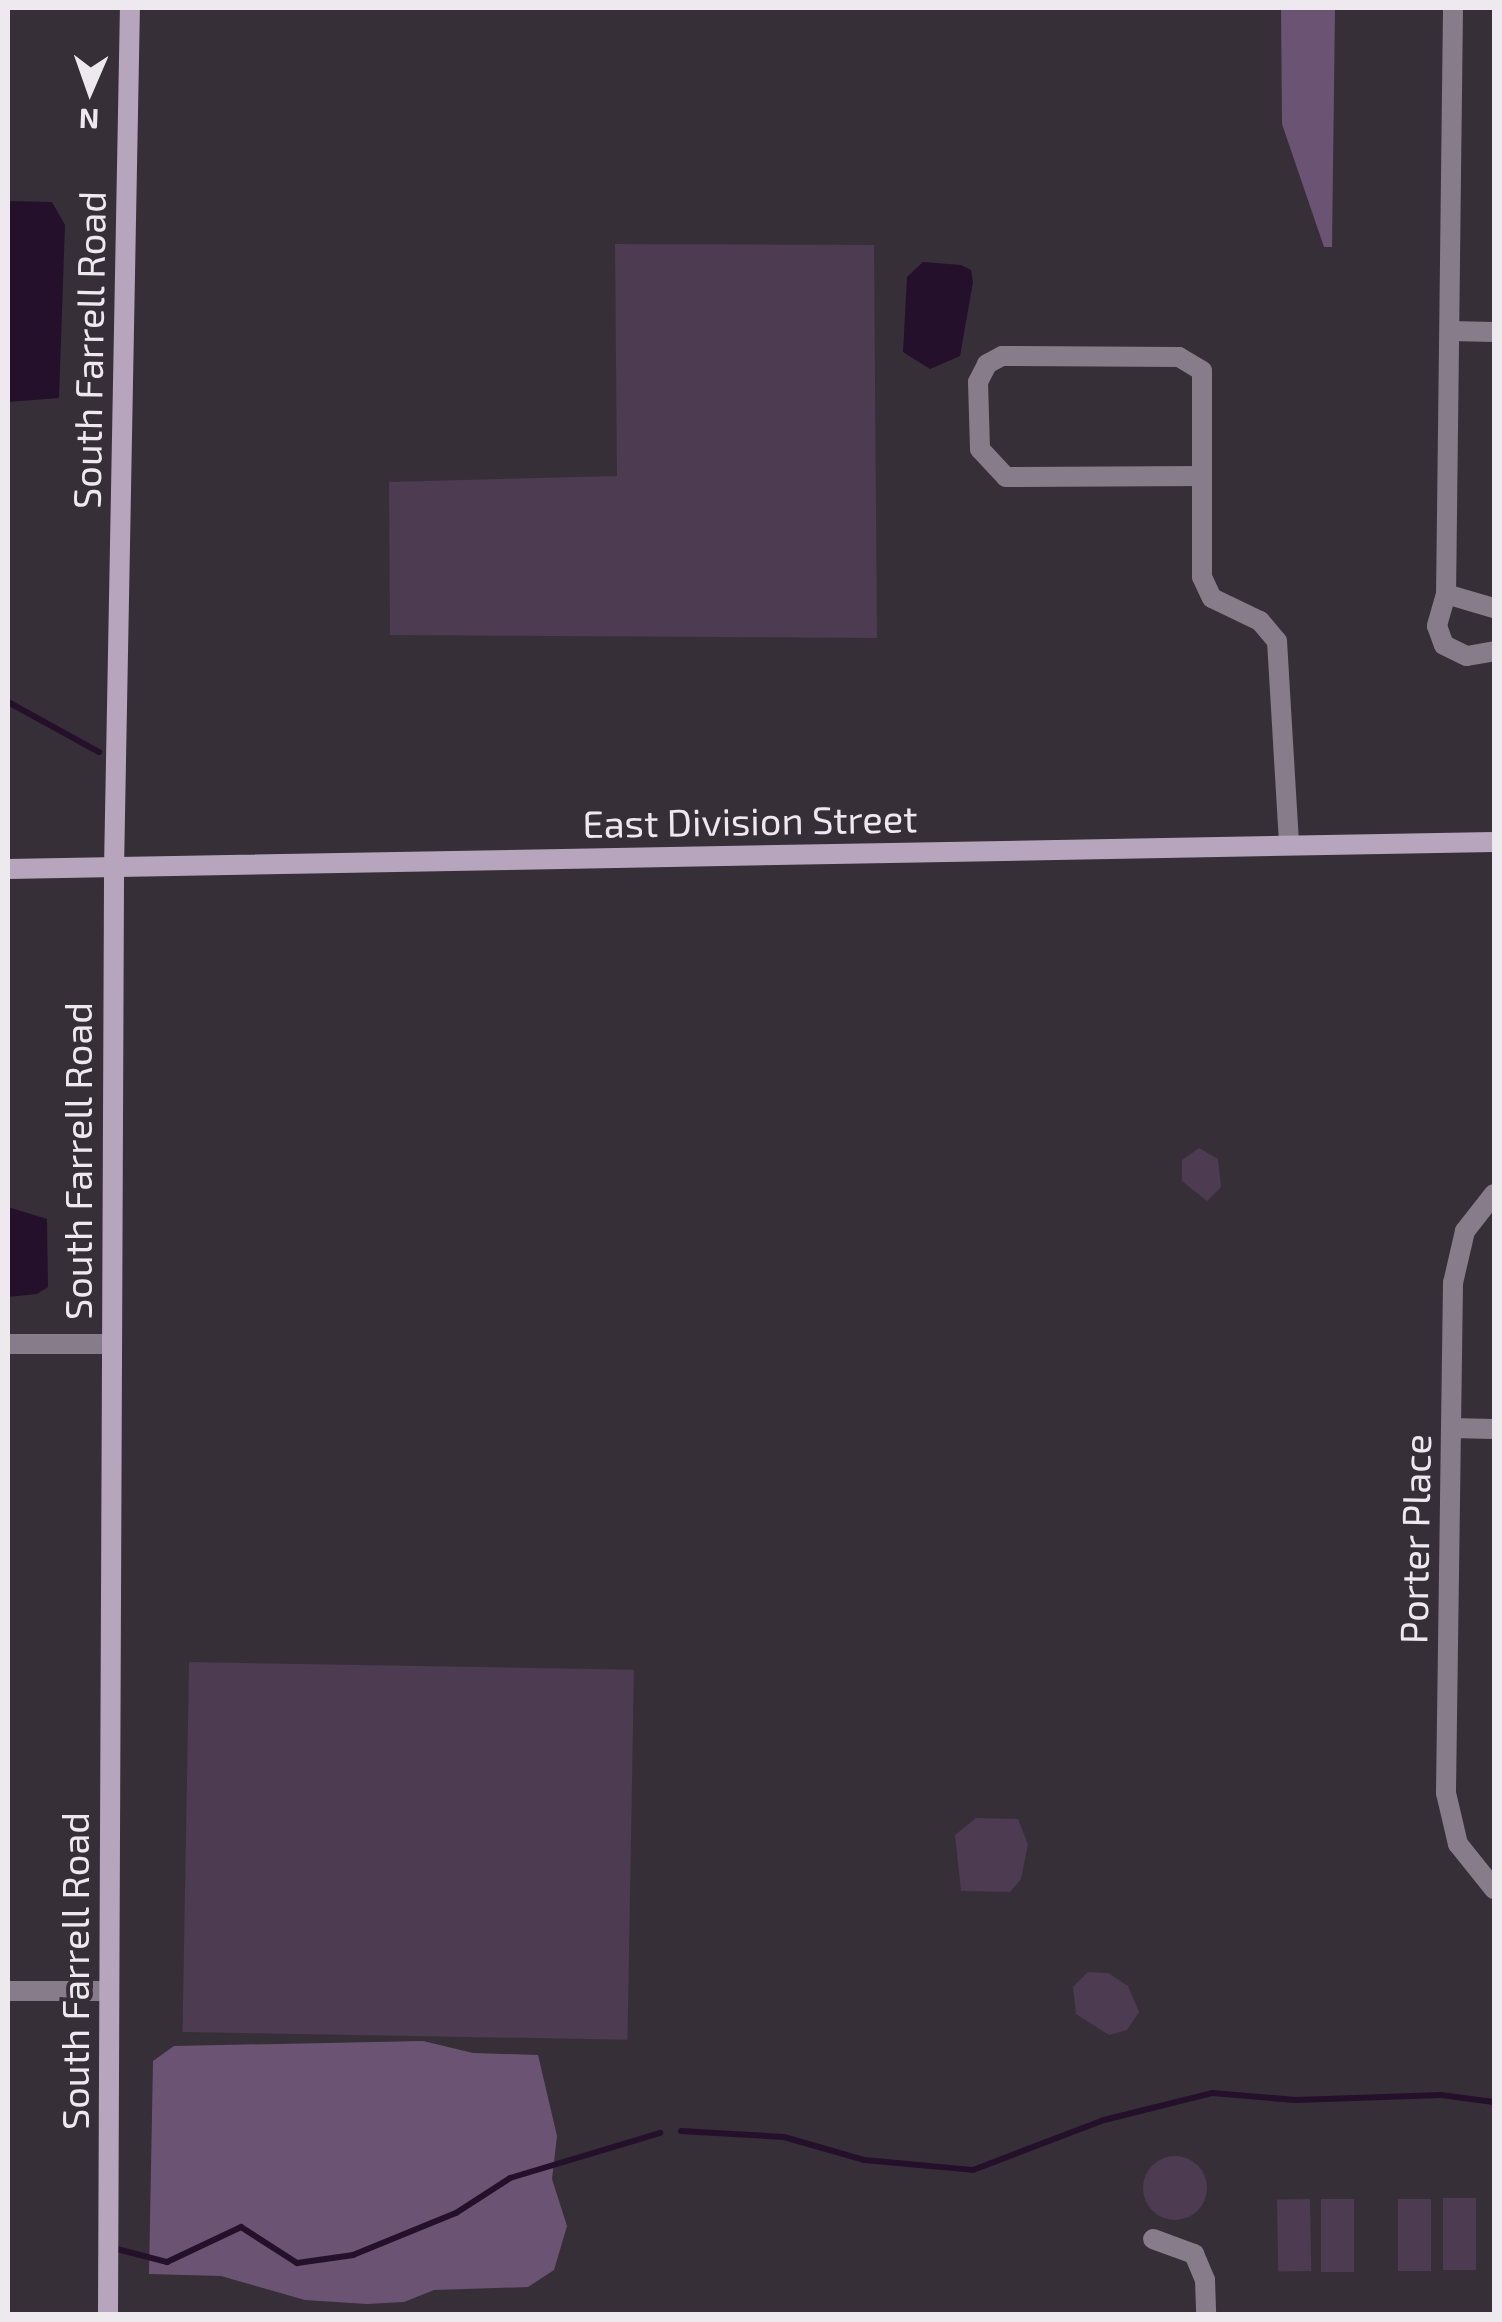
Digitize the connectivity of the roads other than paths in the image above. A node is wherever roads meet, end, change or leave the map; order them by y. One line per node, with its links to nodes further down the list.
1 (130, 8): 11 (street, South Farrell Road)
2 (1453, 8): 3 (street)
3 (1450, 332): 4 (street); 6 (street)
4 (1494, 332)
5 (1202, 476): 5 (street); 9 (street)
6 (1446, 594): 7 (street); 8 (street)
7 (1494, 608)
8 (1494, 651)
9 (1288, 842): 10 (street, East Division Street); 11 (street, East Division Street)
10 (1494, 842)
11 (114, 869): 12 (street, East Division Street); 15 (street, South Farrell Road)
12 (8, 870)
13 (1491, 1197): 16 (street, Porter Place)
14 (8, 1344): 15 (street)
15 (112, 1344): 19 (street, South Farrell Road)
16 (1451, 1428): 17 (street); 18 (street, Porter Place)
17 (1494, 1429)
18 (1488, 1884)
19 (110, 1990): 20 (street); 22 (street, South Farrell Road)
20 (8, 1992)
21 (1153, 2239): 23 (street)
22 (108, 2314)
23 (1206, 2314)

